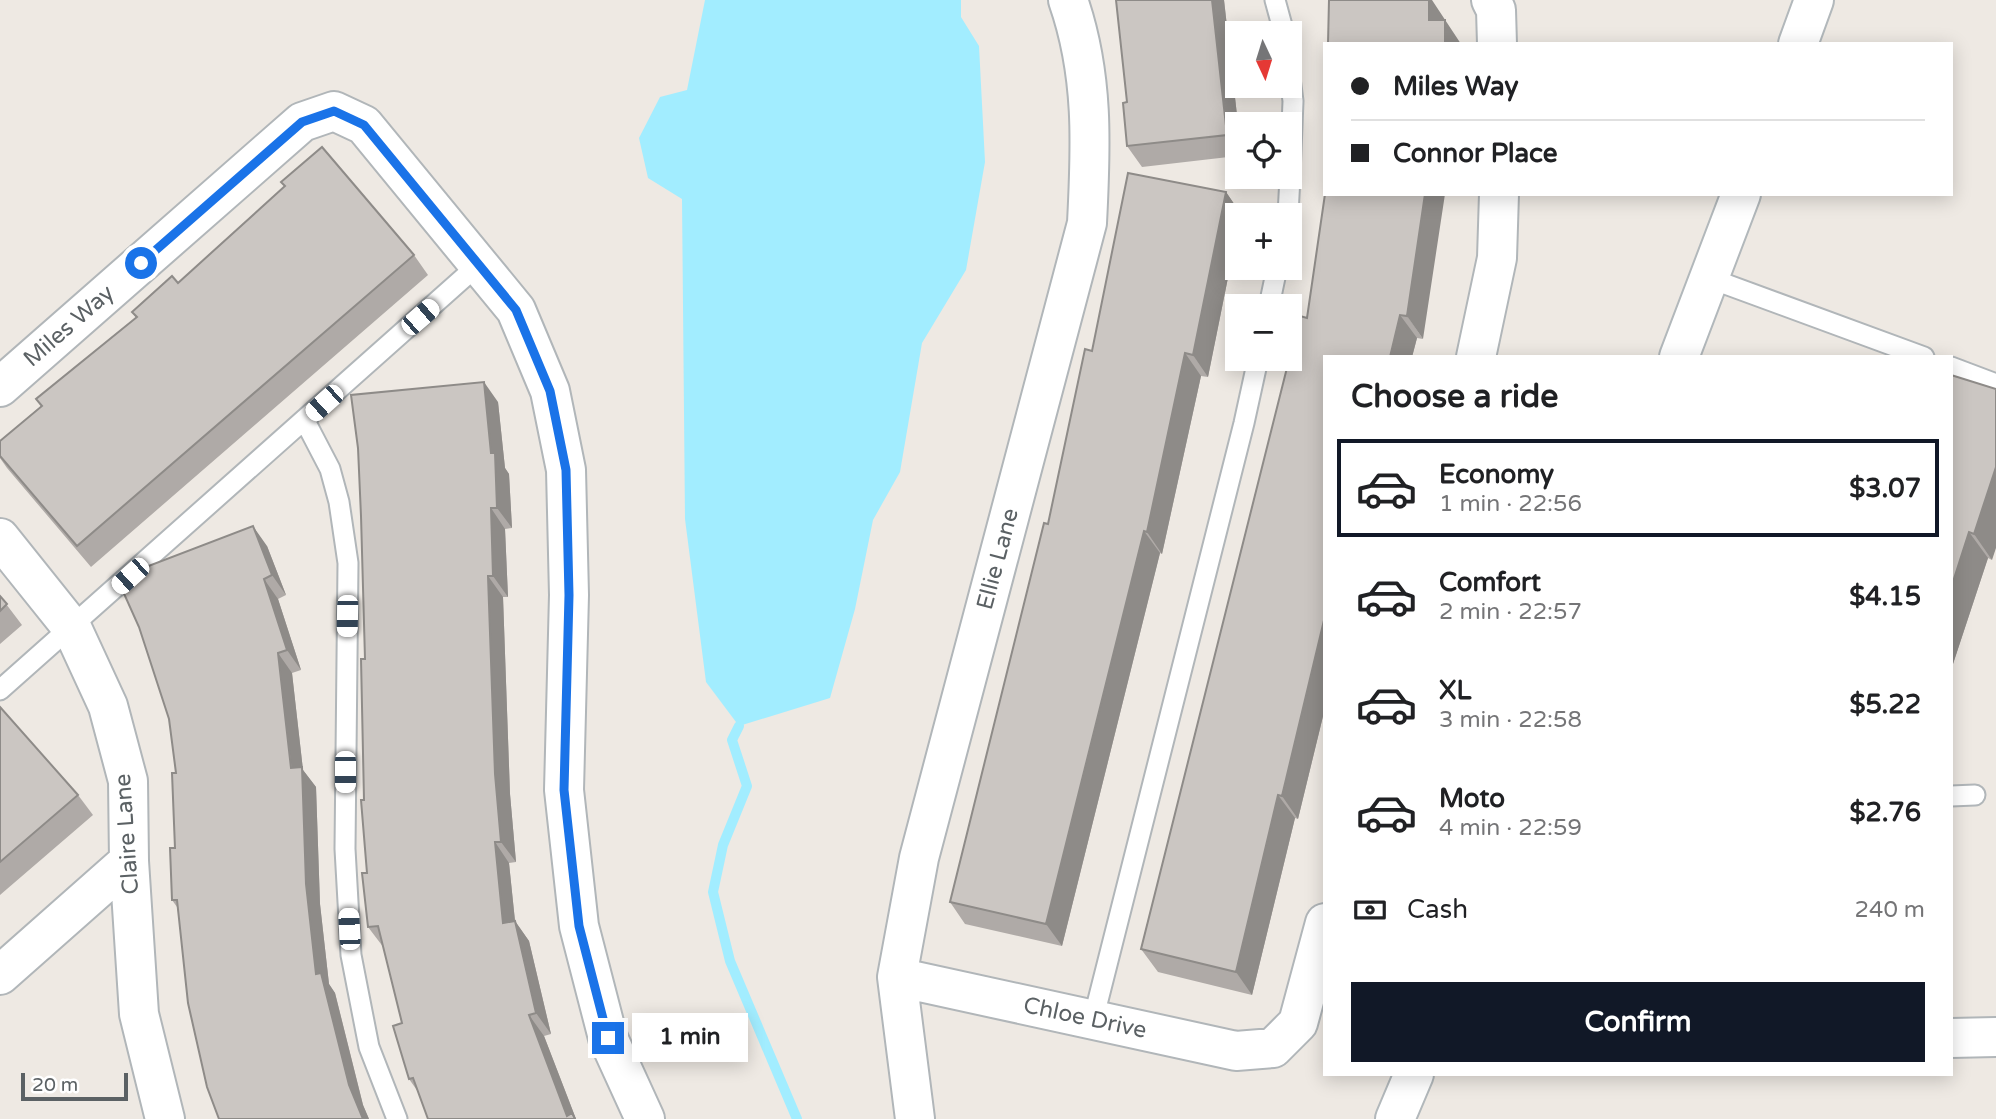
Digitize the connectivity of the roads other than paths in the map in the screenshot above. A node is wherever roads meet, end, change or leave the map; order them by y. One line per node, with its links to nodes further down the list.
1 (1068, 0): 28 (street, Ellie Lane)
2 (1275, 0): 5 (lane)
3 (1491, 0): 6 (street)
4 (1814, 0): 7 (street)
5 (1281, 21)
6 (1497, 42)
7 (1799, 42)
8 (1499, 196): 12 (street)
9 (1740, 196): 11 (street)
10 (478, 265): 18 (street, Miles Way); 19 (lane); 35 (street)
11 (1709, 278): 13 (street); 14 (lane)
12 (1476, 355)
13 (1680, 355)
14 (1919, 355)
15 (1953, 368): 17 (lane)
16 (1255, 371): 29 (lane)
17 (1996, 384)
18 (0, 387)
19 (304, 421): 21 (lane); 34 (lane)
20 (0, 538): 21 (street, Claire Lane)
21 (72, 628): 22 (lane); 25 (street, Claire Lane)
22 (0, 691)
23 (1975, 795): 24 (lane)
24 (1953, 796)
25 (129, 860): 27 (street); 33 (street, Claire Lane)
26 (1323, 930): 29 (street, Chloe Drive)
27 (0, 975)
28 (897, 977): 29 (street, Chloe Drive); 36 (street, Ellie Lane)
29 (1093, 1020)
30 (1996, 1037): 31 (street)
31 (1953, 1038)
32 (1413, 1076): 37 (street)
33 (165, 1119)
34 (397, 1119)
35 (645, 1119)
36 (915, 1119)
37 (1395, 1119)

